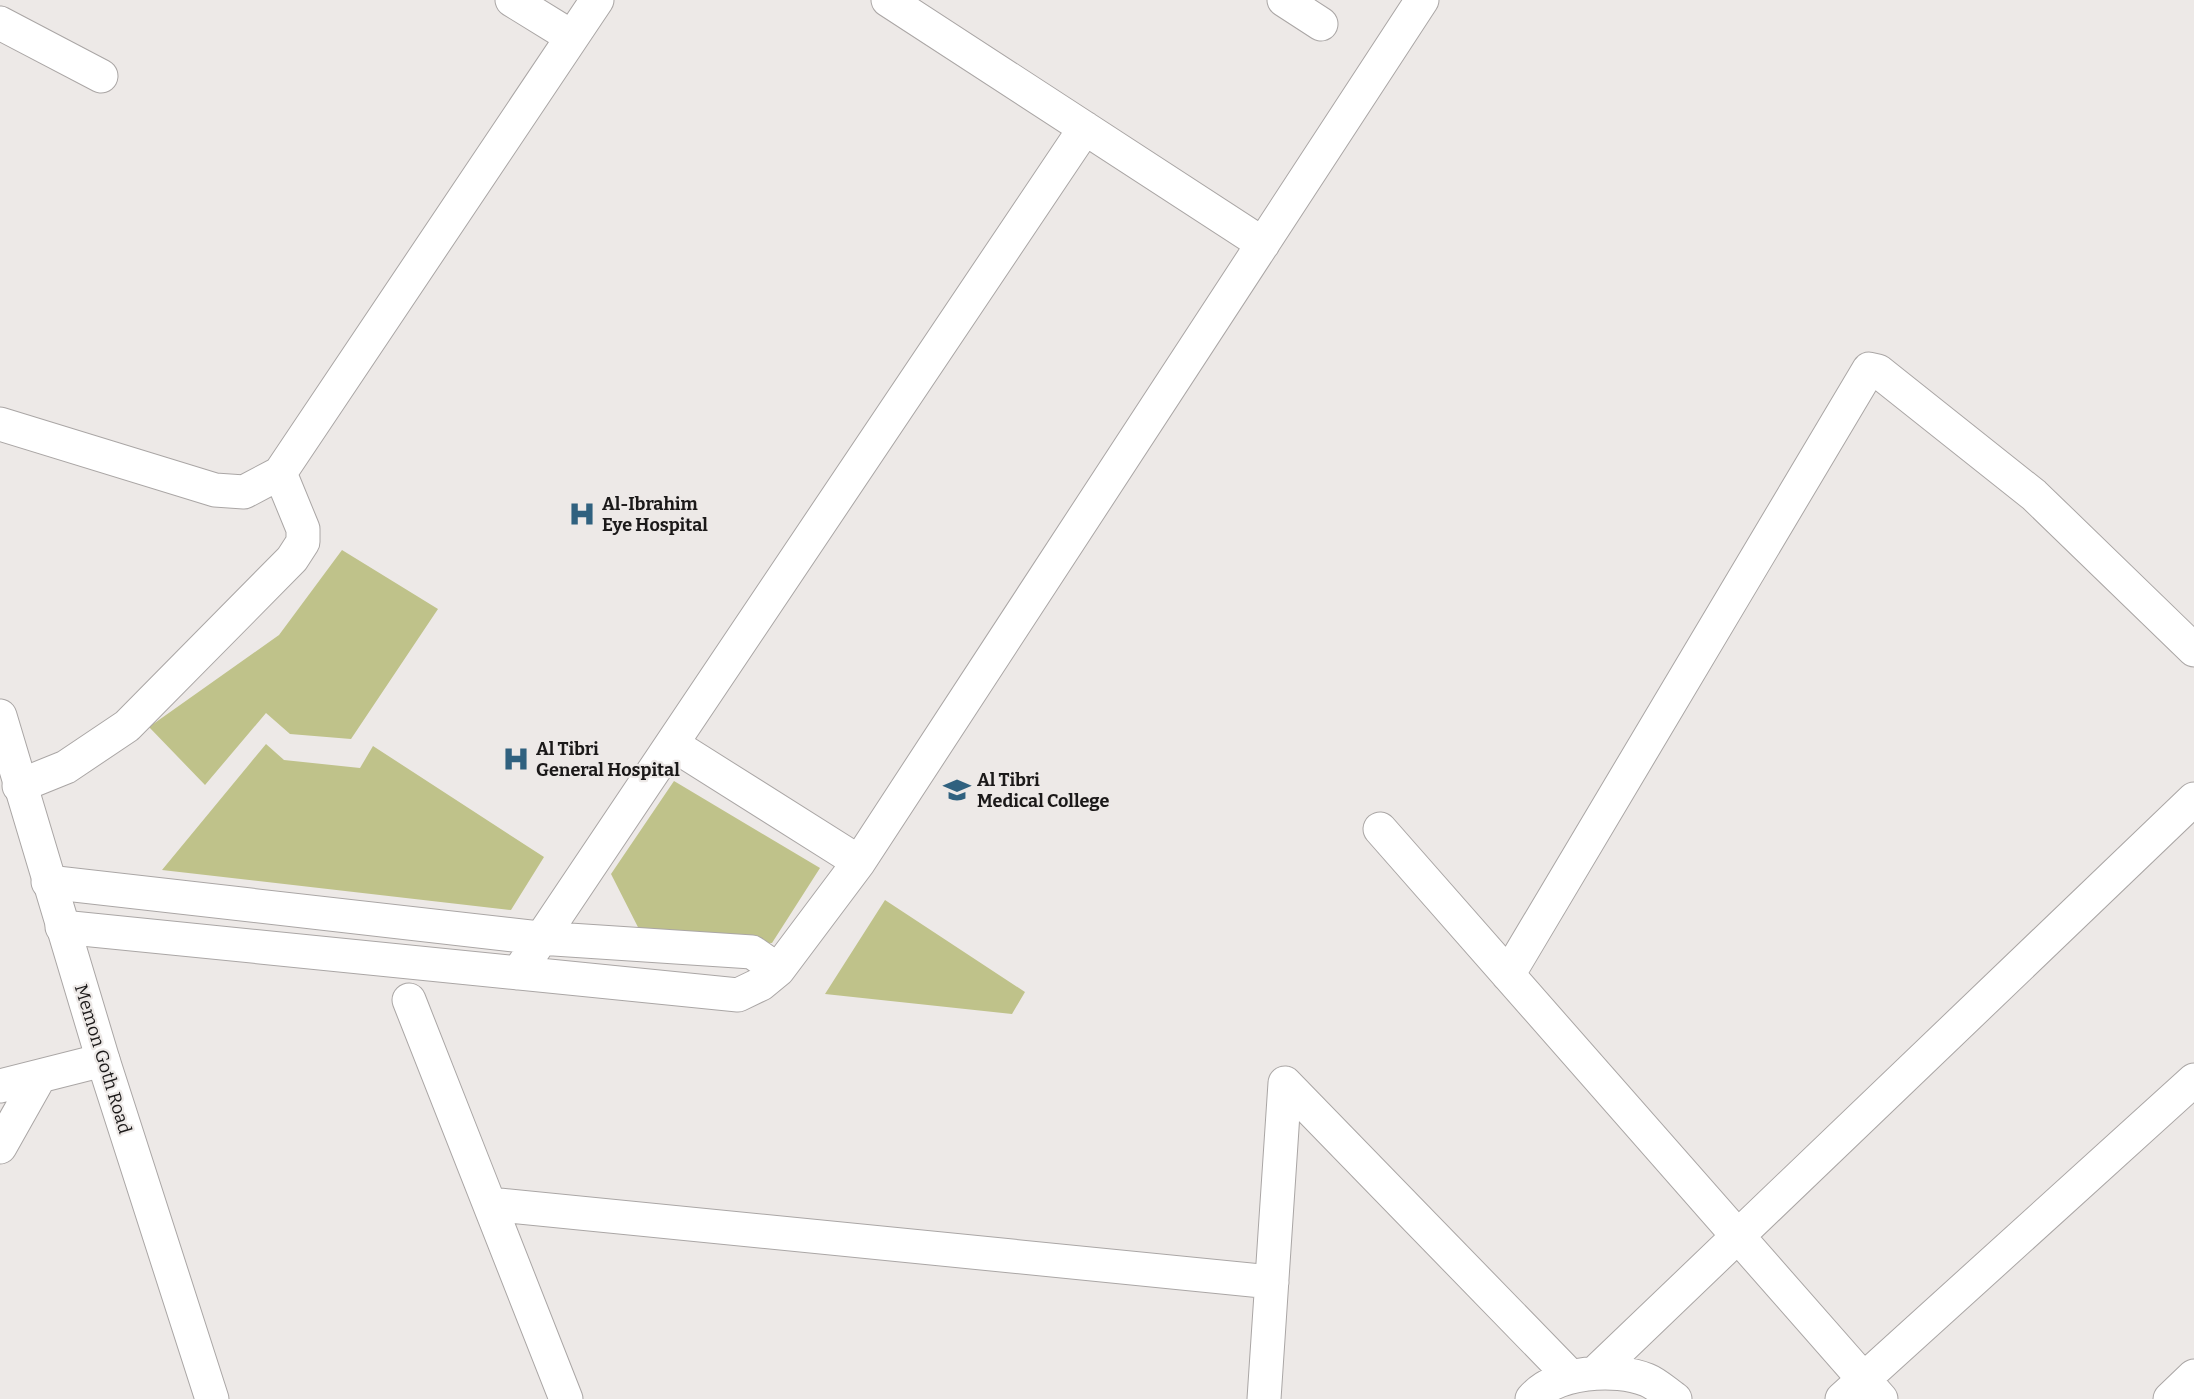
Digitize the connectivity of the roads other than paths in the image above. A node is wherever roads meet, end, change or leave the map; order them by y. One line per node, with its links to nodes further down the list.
1 (512, 0): 8 (street)
2 (597, 0): 8 (street)
3 (888, 0): 10 (street)
4 (1284, 0): 7 (street)
5 (1422, 0): 11 (street)
6 (0, 22): 9 (street)
7 (1321, 24)
8 (572, 37): 13 (street)
9 (101, 76)
10 (1085, 128): 11 (street); 16 (street)
11 (1263, 244): 20 (street)
12 (0, 424): 13 (street)
13 (280, 472): 17 (street)
14 (2194, 650): 26 (street)
15 (0, 716): 17 (street, Memon Goth Road)
16 (672, 744): 20 (street); 23 (street)
17 (19, 786): 21 (street, Memon Goth Road)
18 (2194, 799): 34 (street)
19 (1380, 829): 26 (street)
20 (859, 862): 24 (street)
21 (48, 882): 22 (street, Memon Goth Road); 23 (street)
22 (62, 927): 25 (street); 28 (street, Memon Goth Road)
23 (539, 938): 24 (street); 25 (street)
24 (778, 970): 25 (street)
25 (518, 973)
26 (1508, 975): 34 (street)
27 (409, 1000): 33 (street)
28 (103, 1060): 29 (street); 39 (street, Memon Goth Road)
29 (40, 1076): 31 (street); 32 (street)
30 (2194, 1080): 38 (street)
31 (0, 1086)
32 (0, 1147)
33 (490, 1204): 35 (street); 40 (street)
34 (1737, 1236): 36 (street); 38 (street)
35 (1272, 1282): 36 (street); 41 (street)
36 (1582, 1375): 42 (street); 43 (street)
37 (2194, 1376): 44 (street)
38 (1862, 1393)
39 (212, 1399)
40 (566, 1399)
41 (1264, 1399)
42 (1532, 1399)
43 (1675, 1399)
44 (2170, 1399)

